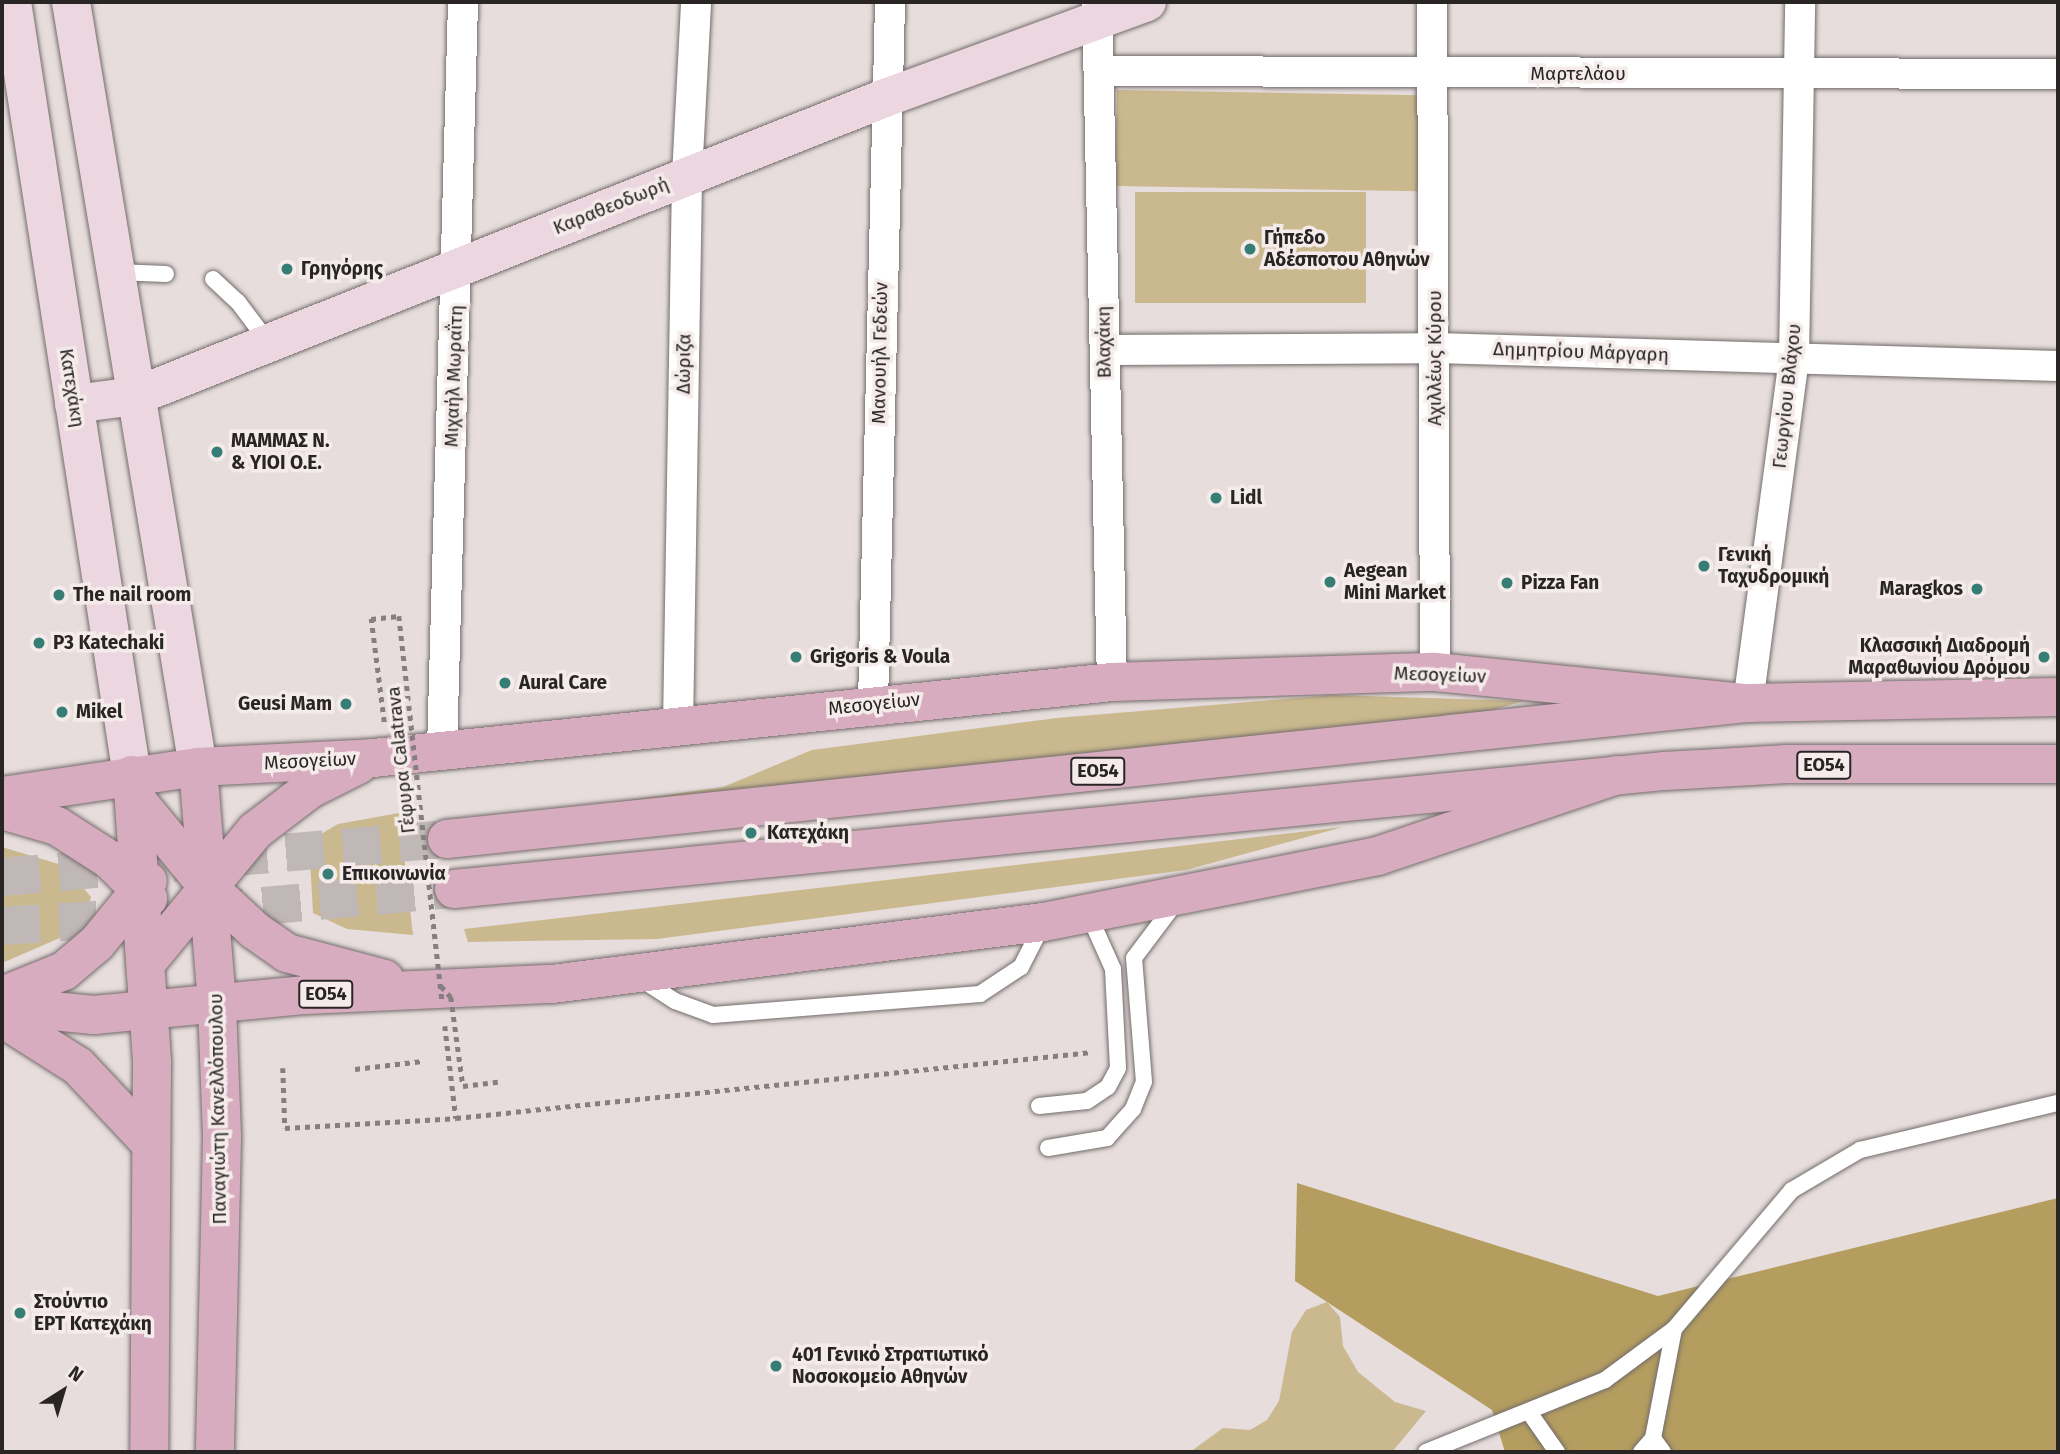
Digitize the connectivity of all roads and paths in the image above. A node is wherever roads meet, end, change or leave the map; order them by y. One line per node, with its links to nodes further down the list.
1 (12, 2): 26 (main road, Κατεχάκη)
2 (71, 2): 17 (main road)
3 (463, 2): 16 (street, Μιχαήλ Μωραΐτη)
4 (695, 2): 15 (street, Δώριζα)
5 (890, 2): 14 (street, Μανουήλ Γεδεών)
6 (1147, 2): 9 (main road, Καραθεοδωρή)
7 (1432, 2): 12 (street, Αχιλλέως Κύρου)
8 (1800, 2): 11 (street, Γεωργίου Βλάχου)
9 (1098, 12): 10 (street, Βλαχάκη); 14 (main road, Καραθεοδωρή)
10 (1099, 71): 12 (street, Μαρτελάου); 22 (street, Βλαχάκη)
11 (1799, 73): 12 (street, Μαρτελάου); 13 (street, Μαρτελάου); 23 (street, Γεωργίου Βλάχου)
12 (1435, 74): 21 (street, Αχιλλέως Κύρου)
13 (2058, 74)
14 (885, 98): 15 (main road, Καραθεοδωρή); 31 (street, Μανουήλ Γεδεών)
15 (687, 176): 16 (main road, Καραθεοδωρή); 32 (street, Δώριζα)
16 (458, 267): 20 (main road, Καραθεοδωρή); 34 (street, Μιχαήλ Μωραΐτη)
17 (116, 272): 18 (lane); 25 (main road)
18 (166, 274)
19 (213, 279): 20 (lane)
20 (268, 342): 25 (main road, Καραθεοδωρή)
21 (1435, 348): 22 (street, Δημητρίου Μάργαρη); 23 (street, Δημητρίου Μάργαρη); 27 (street, Αχιλλέως Κύρου)
22 (1105, 350): 28 (street, Βλαχάκη)
23 (1794, 358): 24 (street, Δημητρίου Μάργαρη); 30 (street, Γεωργίου Βλάχου)
24 (2058, 366)
25 (136, 396): 26 (main road, Καραθεοδωρή); 36 (main road)
26 (74, 404): 38 (main road, Κατεχάκη)
27 (1435, 671): 28 (main road, Μεσογείων / ΕΟ54); 30 (main road, Μεσογείων / ΕΟ54)
28 (1112, 682): 31 (main road, Μεσογείων / ΕΟ54)
29 (2058, 697): 30 (main road, Μεσογείων / ΕΟ54)
30 (1748, 703): 42 (main road, Μεσογείων / ΕΟ54)
31 (873, 704): 32 (main road, Μεσογείων / ΕΟ54)
32 (678, 727): 34 (main road, Μεσογείων / ΕΟ54)
33 (372, 741): 34 (main road, Μεσογείων / ΕΟ54); 36 (main road, Μεσογείων / ΕΟ54); 44 (main road); 54 (path, Γέφυρα Calatrava, bridge)
34 (442, 750)
35 (2058, 764): 37 (main road, ΕΟ54)
36 (198, 767): 38 (main road, Μεσογείων / ΕΟ54); 41 (main road, Παναγιώτη Κανελλόπουλου)
37 (1617, 775): 45 (main road, ΕΟ54); 47 (main road, ΕΟ54)
38 (133, 786): 39 (main road, Μεσογείων / ΕΟ54); 43 (main road); 46 (main road)
39 (2, 796)
40 (2, 810): 46 (main road)
41 (202, 818): 43 (main road); 44 (main road, Παναγιώτη Κανελλόπουλου)
42 (447, 839)
43 (176, 848): 44 (main road); 46 (main road)
44 (207, 886): 50 (main road); 52 (main road, Παναγιώτη Κανελλόπουλου); 54 (main road)
45 (454, 889)
46 (141, 890): 50 (main road); 51 (main road); 55 (main road)
47 (1181, 895): 48 (main road, ΕΟ54); 69 (lane)
48 (1088, 913): 49 (main road, ΕΟ54); 60 (lane)
49 (1044, 922): 53 (main road, ΕΟ54); 53 (lane)
50 (175, 927): 51 (main road); 52 (main road)
51 (147, 962): 58 (main road)
52 (214, 968): 56 (main road, Παναγιώτη Κανελλόπουλου)
53 (636, 976): 54 (main road, ΕΟ54)
54 (439, 992): 56 (main road, ΕΟ54); 64 (path, bridge); 67 (path, Γέφυρα Calatrava)
55 (2, 996)
56 (217, 1005): 58 (main road, ΕΟ54); 74 (main road, Παναγιώτη Κανελλόπουλου)
57 (2, 1006): 58 (main road, ΕΟ54)
58 (150, 1012): 68 (main road)
59 (2, 1018): 68 (main road)
60 (1117, 1049): 66 (lane); 67 (path)
61 (423, 1061): 63 (path)
62 (283, 1068): 67 (path)
63 (355, 1069)
64 (502, 1081)
65 (2058, 1103): 70 (lane)
66 (1039, 1106)
67 (456, 1118)
68 (151, 1143): 73 (main road)
69 (1048, 1148)
70 (1674, 1329): 71 (lane); 72 (lane)
71 (1529, 1412): 75 (lane); 76 (lane)
72 (1653, 1438): 77 (lane); 78 (lane)
73 (149, 1452)
74 (215, 1452)
75 (1426, 1452)
76 (1557, 1452)
77 (1641, 1452)
78 (1663, 1452)

